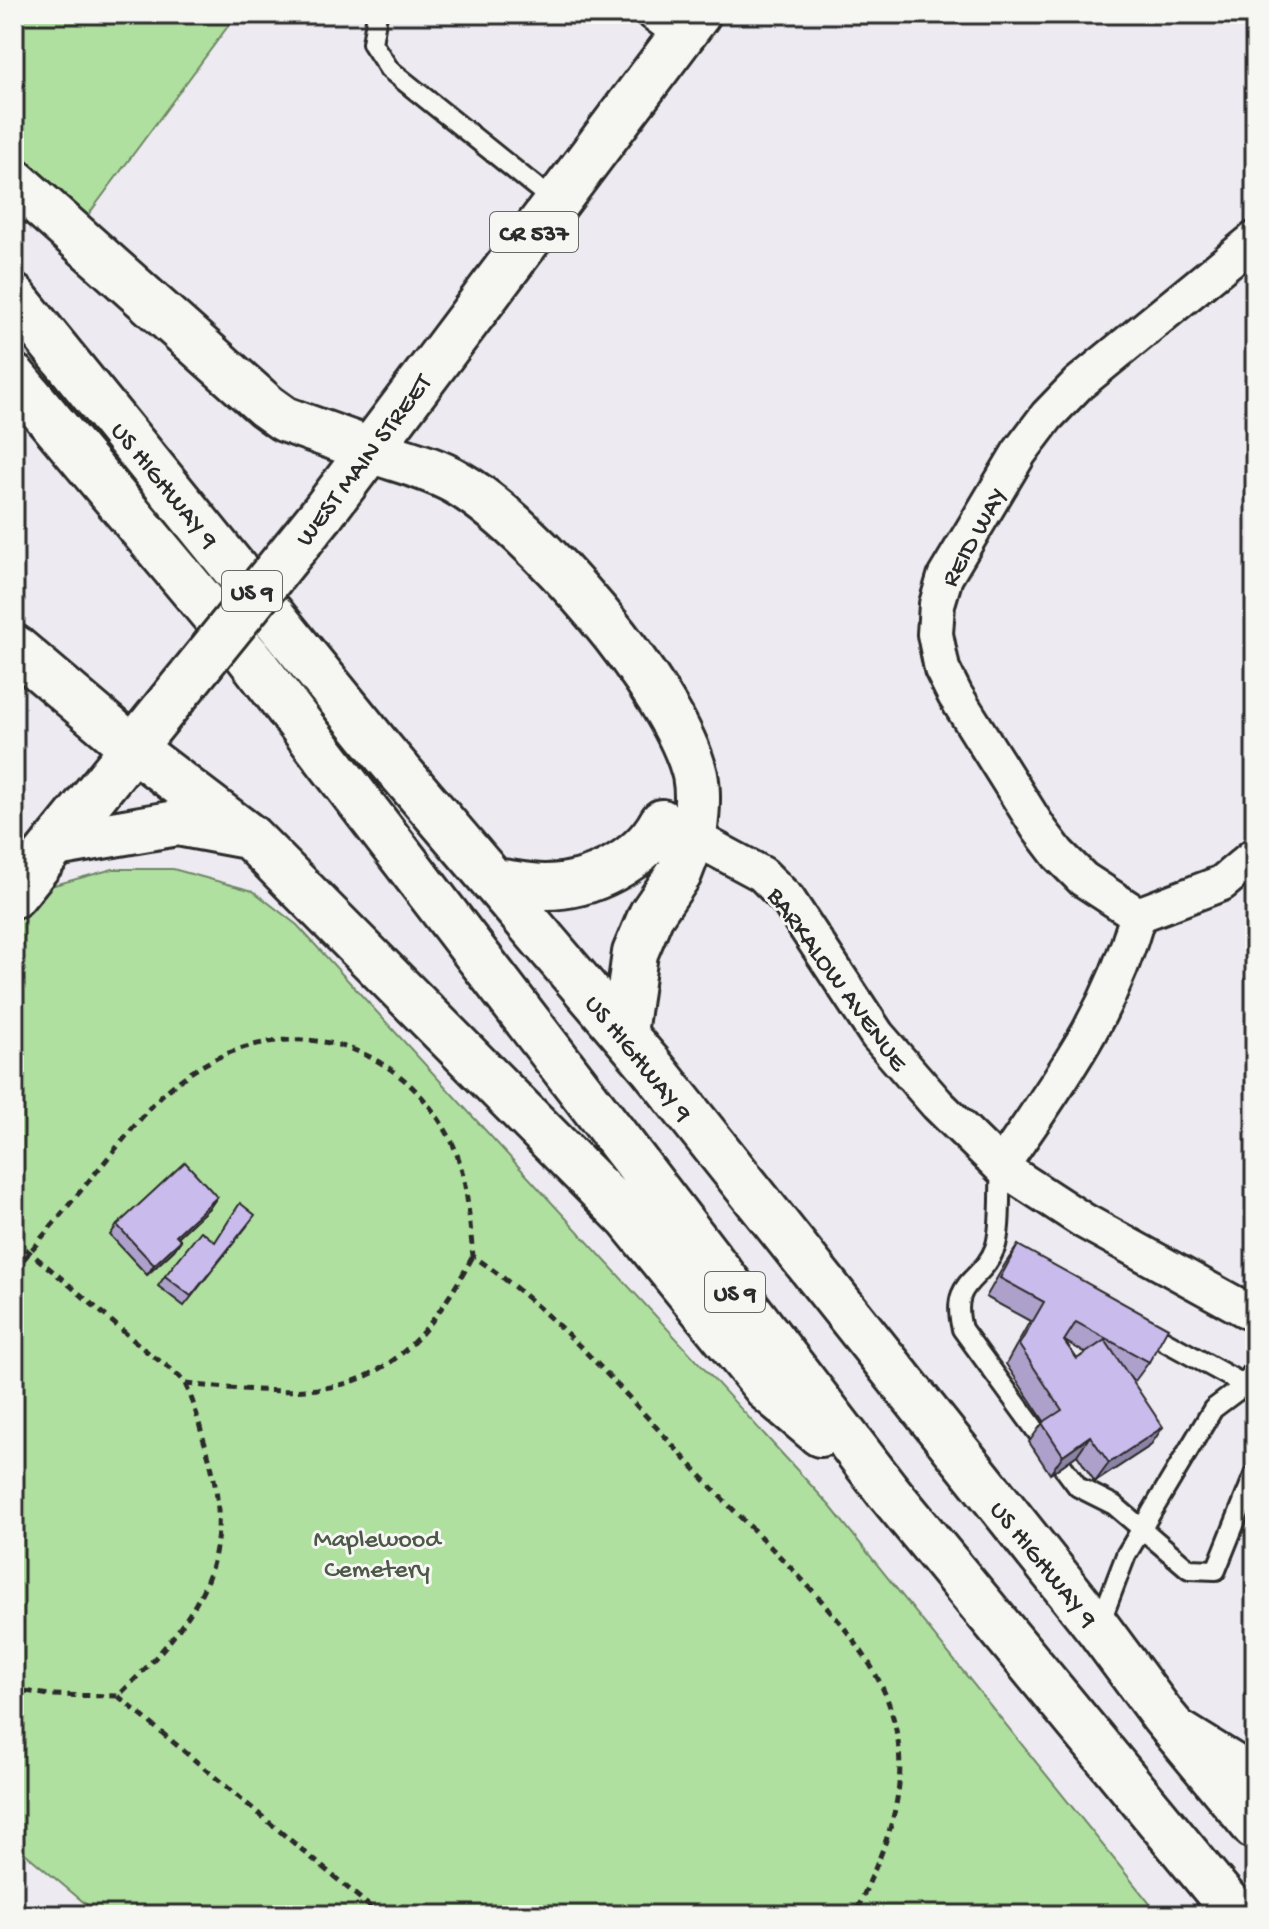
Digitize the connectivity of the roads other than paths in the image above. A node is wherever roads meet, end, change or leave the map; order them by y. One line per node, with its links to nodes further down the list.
1 (377, 14): 5 (lane)
2 (642, 14): 3 (lane)
3 (688, 27): 5 (main road, WEST MAIN STREET / CR 537)
4 (14, 181): 9 (main road)
5 (556, 203): 9 (main road, WEST MAIN STREET / CR 537)
6 (1255, 239): 18 (street, REID WAY)
7 (14, 297): 16 (main road, US HIGHWAY 9 / US 9)
8 (14, 377): 28 (main road, US HIGHWAY 9 / US 9)
9 (370, 450): 11 (main road, WEST MAIN STREET / CR 537, bridge); 12 (main road)
10 (14, 647): 11 (main road)
11 (133, 748): 13 (main road); 14 (main road, WEST MAIN STREET / CR 537)
12 (678, 828): 16 (main road); 19 (main road); 20 (street, BARKALOW AVENUE)
13 (250, 837): 14 (main road); 28 (main road)
14 (55, 844): 17 (main road, WEST MAIN STREET / CR 537)
15 (1255, 855): 18 (street)
16 (495, 881): 19 (main road, US HIGHWAY 9 / US 9)
17 (14, 895)
18 (1138, 915): 20 (street)
19 (624, 1034): 30 (main road, US HIGHWAY 9 / US 9)
20 (1001, 1167): 21 (street, BARKALOW AVENUE); 25 (lane)
21 (1255, 1315)
22 (1128, 1321): 24 (lane)
23 (1255, 1368): 24 (lane)
24 (1250, 1390): 29 (lane)
25 (1040, 1436)
26 (1063, 1467): 29 (lane)
27 (1255, 1473): 29 (lane)
28 (886, 1489): 34 (main road, US HIGHWAY 9 / US 9)
29 (1140, 1531): 30 (lane)
30 (1098, 1628): 31 (main road, US HIGHWAY 9 / US 9)
31 (1163, 1716): 32 (street); 33 (main road, US HIGHWAY 9 / US 9)
32 (1255, 1774)
33 (1255, 1827)
34 (1237, 1915)

